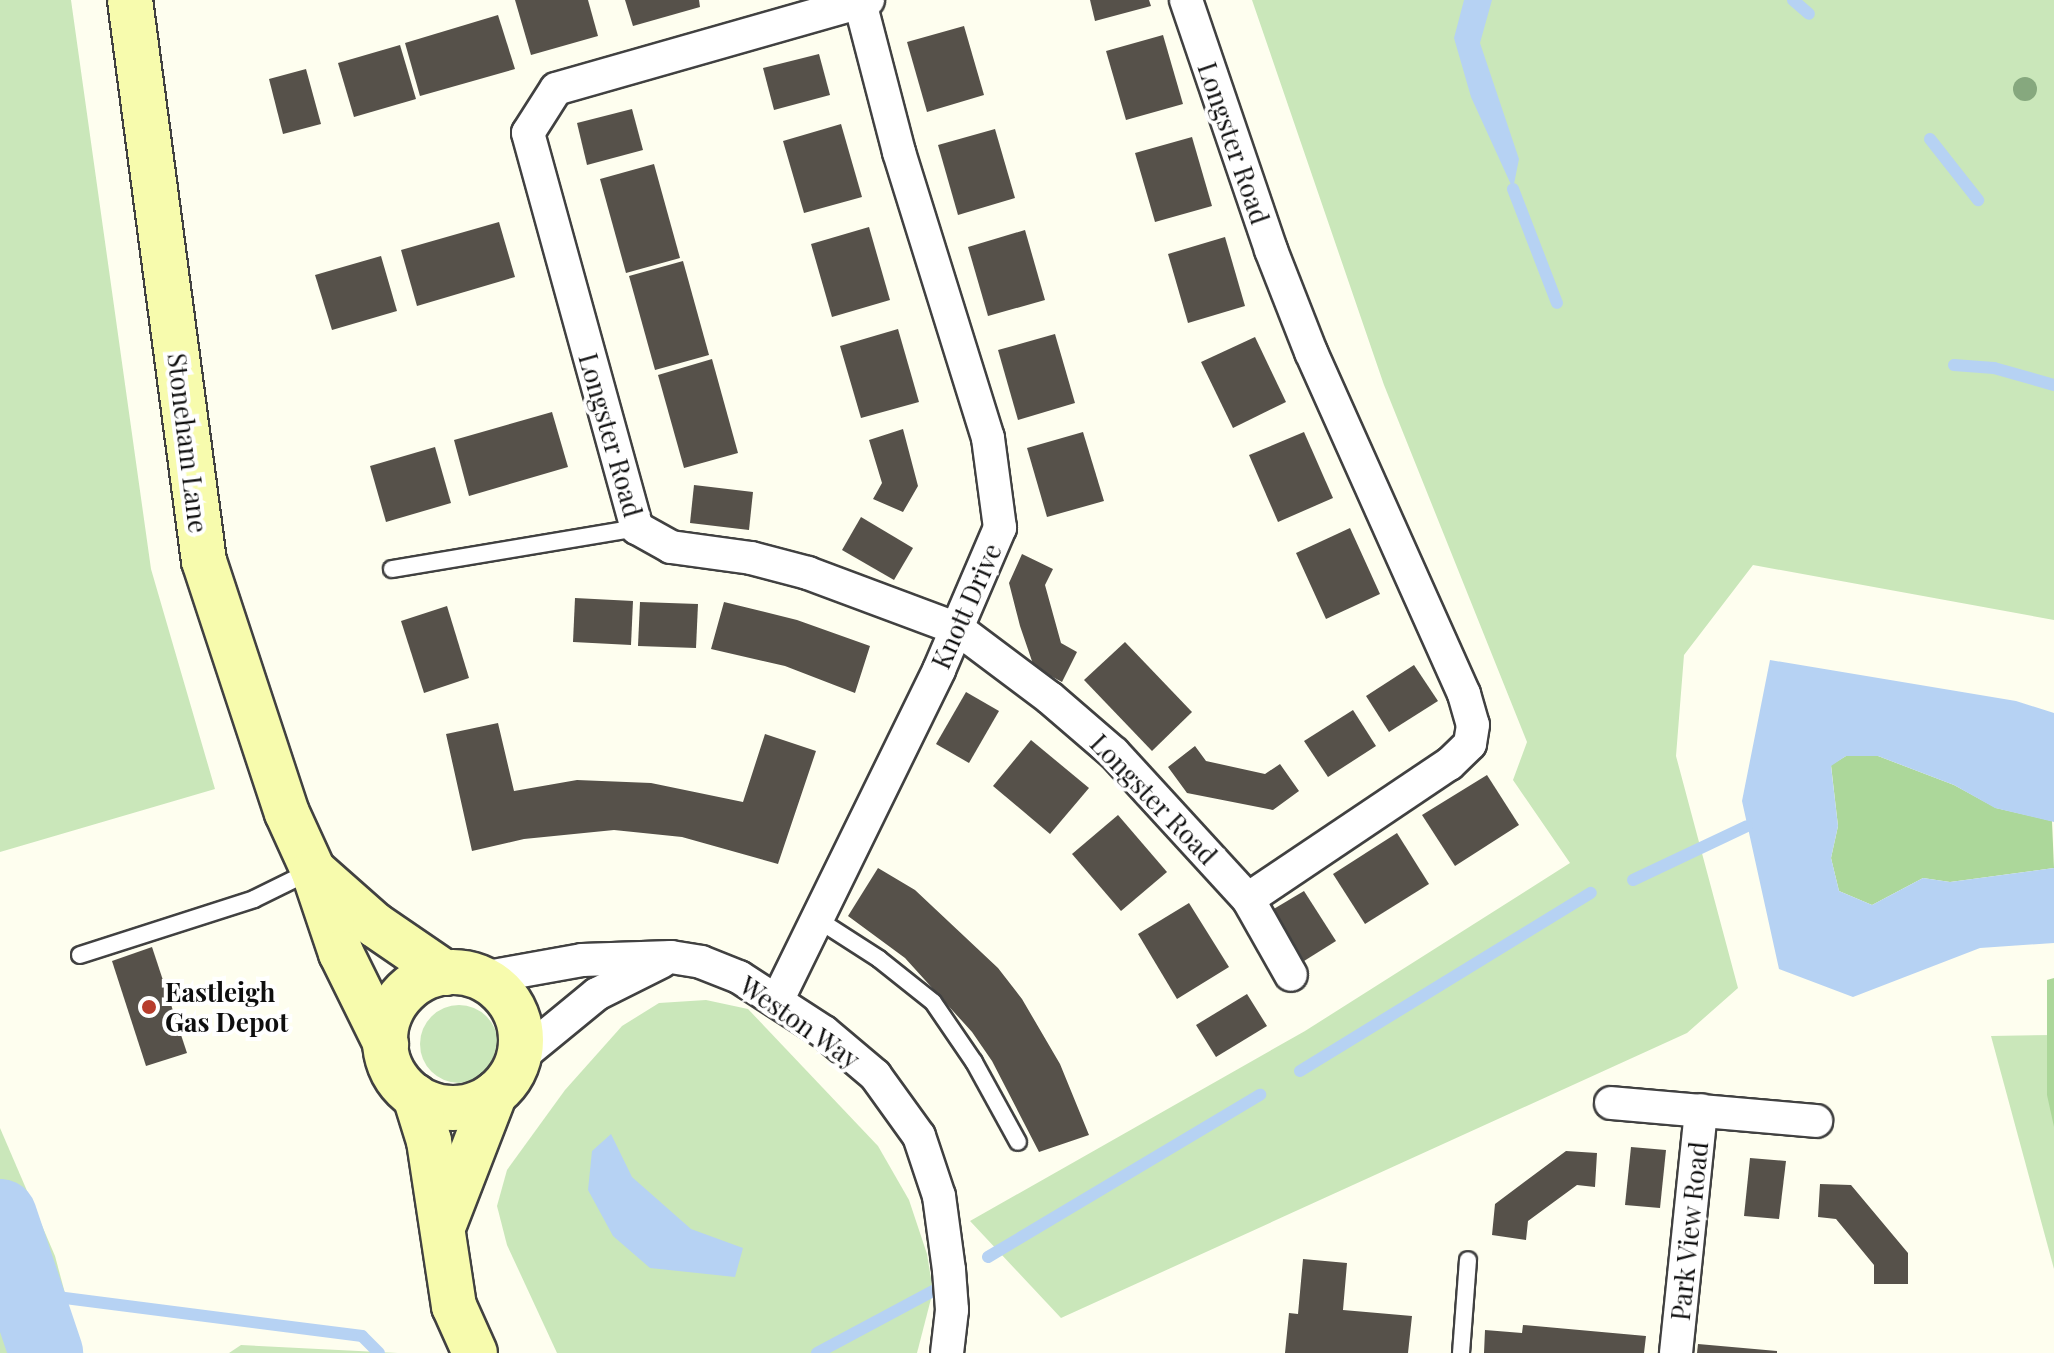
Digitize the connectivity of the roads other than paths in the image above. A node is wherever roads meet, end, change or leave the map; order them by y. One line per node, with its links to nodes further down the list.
1 (130, 0): 7 (street, Stoneham Lane)
2 (1186, 0): 8 (street, Longster Road)
3 (864, 1): 4 (street, Longster Road); 6 (street, Knott Drive)
4 (637, 528): 5 (lane); 6 (street, Longster Road)
5 (392, 569)
6 (958, 629): 8 (street, Longster Road); 9 (street, Knott Drive)
7 (313, 870): 10 (lane); 12 (street, Stoneham Lane); 15 (street, Stoneham Lane)
8 (1248, 899): 13 (street, Longster Road)
9 (817, 919): 14 (street, Knott Drive); 21 (lane)
10 (80, 955)
11 (671, 957): 12 (street, Weston Way); 14 (street, Weston Way); 16 (street)
12 (464, 975): 15 (street); 16 (street)
13 (1291, 975)
14 (777, 1001): 25 (street, Weston Way)
15 (386, 1044): 17 (street)
16 (507, 1076): 17 (street); 22 (street)
17 (415, 1096): 22 (street)
18 (1611, 1103): 19 (street, Park View Road)
19 (1701, 1110): 20 (street, Park View Road); 27 (street, Park View Road)
20 (1816, 1121)
21 (1018, 1142)
22 (444, 1224): 24 (street)
23 (1468, 1260): 26 (lane)
24 (475, 1353)
25 (947, 1353)
26 (1461, 1353)
27 (1676, 1353)

